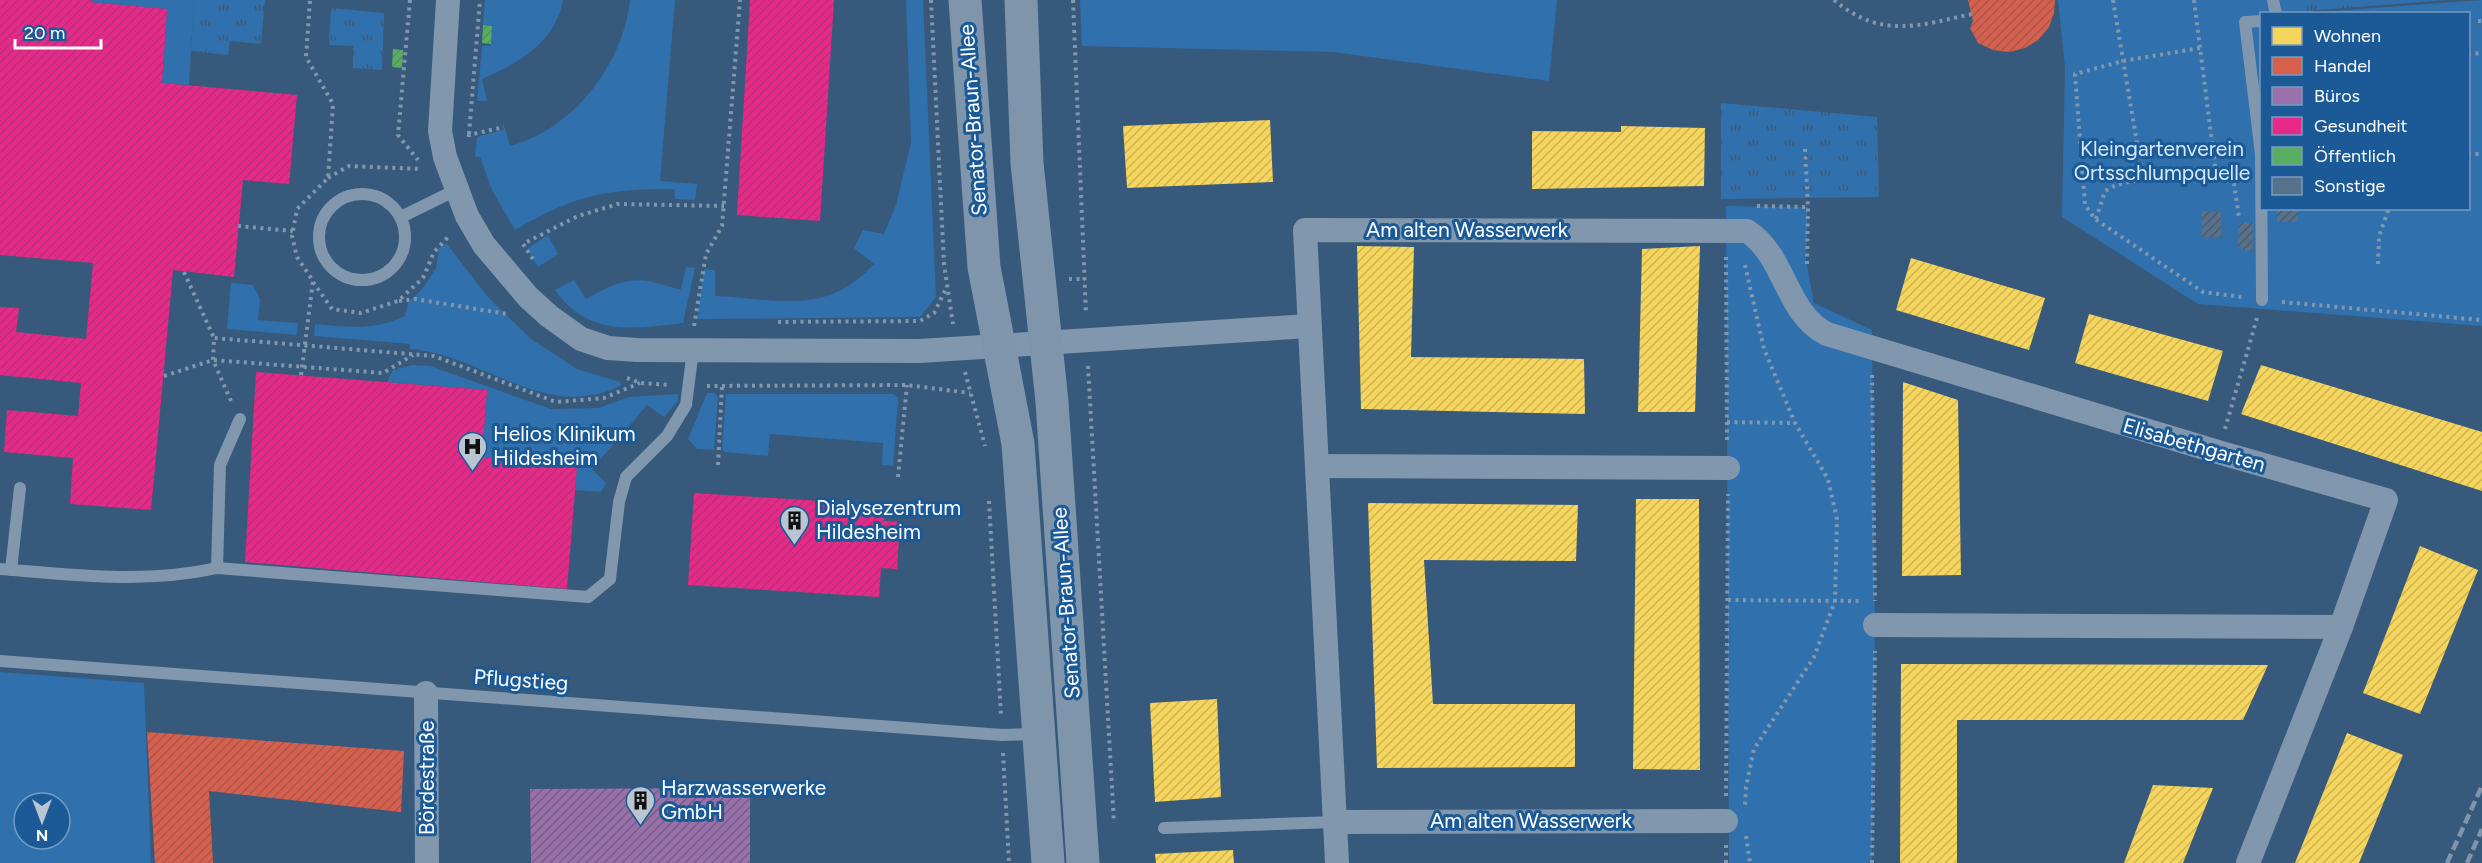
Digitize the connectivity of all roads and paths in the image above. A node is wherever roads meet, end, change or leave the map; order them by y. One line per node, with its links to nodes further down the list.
1 (310, 0): 22 (path)
2 (410, 0): 20 (path)
3 (448, 0): 24 (street)
4 (480, 0): 17 (path)
5 (740, 0): 25 (path)
6 (931, 0): 47 (path)
7 (965, 0): 54 (main road, Senator-Braun-Allee)
8 (1022, 0): 52 (main road, Senator-Braun-Allee)
9 (1072, 0): 51 (path)
10 (1834, 0): 13 (path)
11 (2113, 0): 16 (path)
12 (2194, 0): 15 (path)
13 (1972, 14)
14 (2260, 21): 19 (lane)
15 (2200, 48): 16 (path); 30 (path)
16 (2123, 62): 23 (path); 31 (path)
17 (469, 135)
18 (1805, 149): 26 (path)
19 (2260, 154)
20 (423, 169): 22 (path); 24 (path)
21 (2172, 176): 23 (path)
22 (328, 178): 34 (path)
23 (2143, 178): 31 (path)
24 (446, 196): 29 (lane); 55 (street)
25 (724, 206): 38 (path); 45 (path)
26 (1808, 207)
27 (2261, 210): 41 (lane)
28 (2388, 210): 37 (path)
29 (401, 217): 29 (lane)
30 (2239, 218)
31 (2095, 219): 41 (path)
32 (238, 226): 34 (path)
33 (1726, 230): 49 (street, Am alten Wasserwerk); 63 (path); 65 (street, Elisabethgarten)
34 (293, 231): 40 (path)
35 (454, 231): 42 (path)
36 (1745, 258): 64 (path)
37 (2378, 264)
38 (538, 267)
39 (184, 272): 50 (path)
40 (313, 281): 42 (path); 53 (path)
41 (2262, 300): 44 (path); 65 (path)
42 (398, 301): 43 (path)
43 (509, 315)
44 (2482, 320)
45 (694, 322): 46 (path); 48 (path); 55 (path)
46 (706, 322)
47 (777, 322)
48 (683, 323)
49 (1309, 326): 51 (street); 68 (street, Am alten Wasserwerk)
50 (214, 338): 53 (path); 57 (path)
51 (1087, 340): 52 (street); 85 (path)
52 (1048, 343): 54 (street); 91 (main road, Senator-Braun-Allee)
53 (305, 346): 56 (path); 58 (path, bridge)
54 (1000, 346): 55 (street); 81 (main road, Senator-Braun-Allee)
55 (693, 350): 73 (lane)
56 (414, 354): 57 (path); 60 (path)
57 (213, 360): 59 (path); 62 (path)
58 (301, 375)
59 (164, 376)
60 (641, 382)
61 (907, 385): 66 (path); 67 (path); 70 (path)
62 (240, 419): 73 (lane)
63 (1727, 422): 64 (path); 69 (path)
64 (1795, 423): 76 (path)
65 (2218, 452): 78 (street, Elisabethgarten)
66 (986, 458)
67 (718, 465)
68 (1318, 466): 69 (street); 84 (street, Am alten Wasserwerk)
69 (1728, 468): 75 (path)
70 (898, 477)
71 (20, 488): 74 (lane)
72 (988, 494): 82 (path)
73 (217, 568): 74 (lane)
74 (6, 569)
75 (1728, 600): 76 (path); 83 (path)
76 (1834, 601): 77 (path); 83 (path)
77 (1875, 613): 78 (street)
78 (2341, 627): 95 (street, Elisabethgarten)
79 (0, 662): 80 (lane, Pflugstieg)
80 (426, 693): 82 (lane, Pflugstieg); 88 (street, Bördestraße)
81 (1039, 734): 82 (lane, Pflugstieg); 90 (main road, Senator-Braun-Allee)
82 (1002, 735): 89 (path)
83 (1736, 818): 84 (street, Am alten Wasserwerk); 93 (path)
84 (1335, 822): 86 (lane); 92 (street, Am alten Wasserwerk)
85 (1114, 828)
86 (1164, 828)
87 (1746, 834): 94 (path)
88 (427, 863)
89 (1009, 863)
90 (1048, 863)
91 (1083, 863)
92 (1337, 863)
93 (1726, 863)
94 (1750, 863)
95 (2248, 863)

